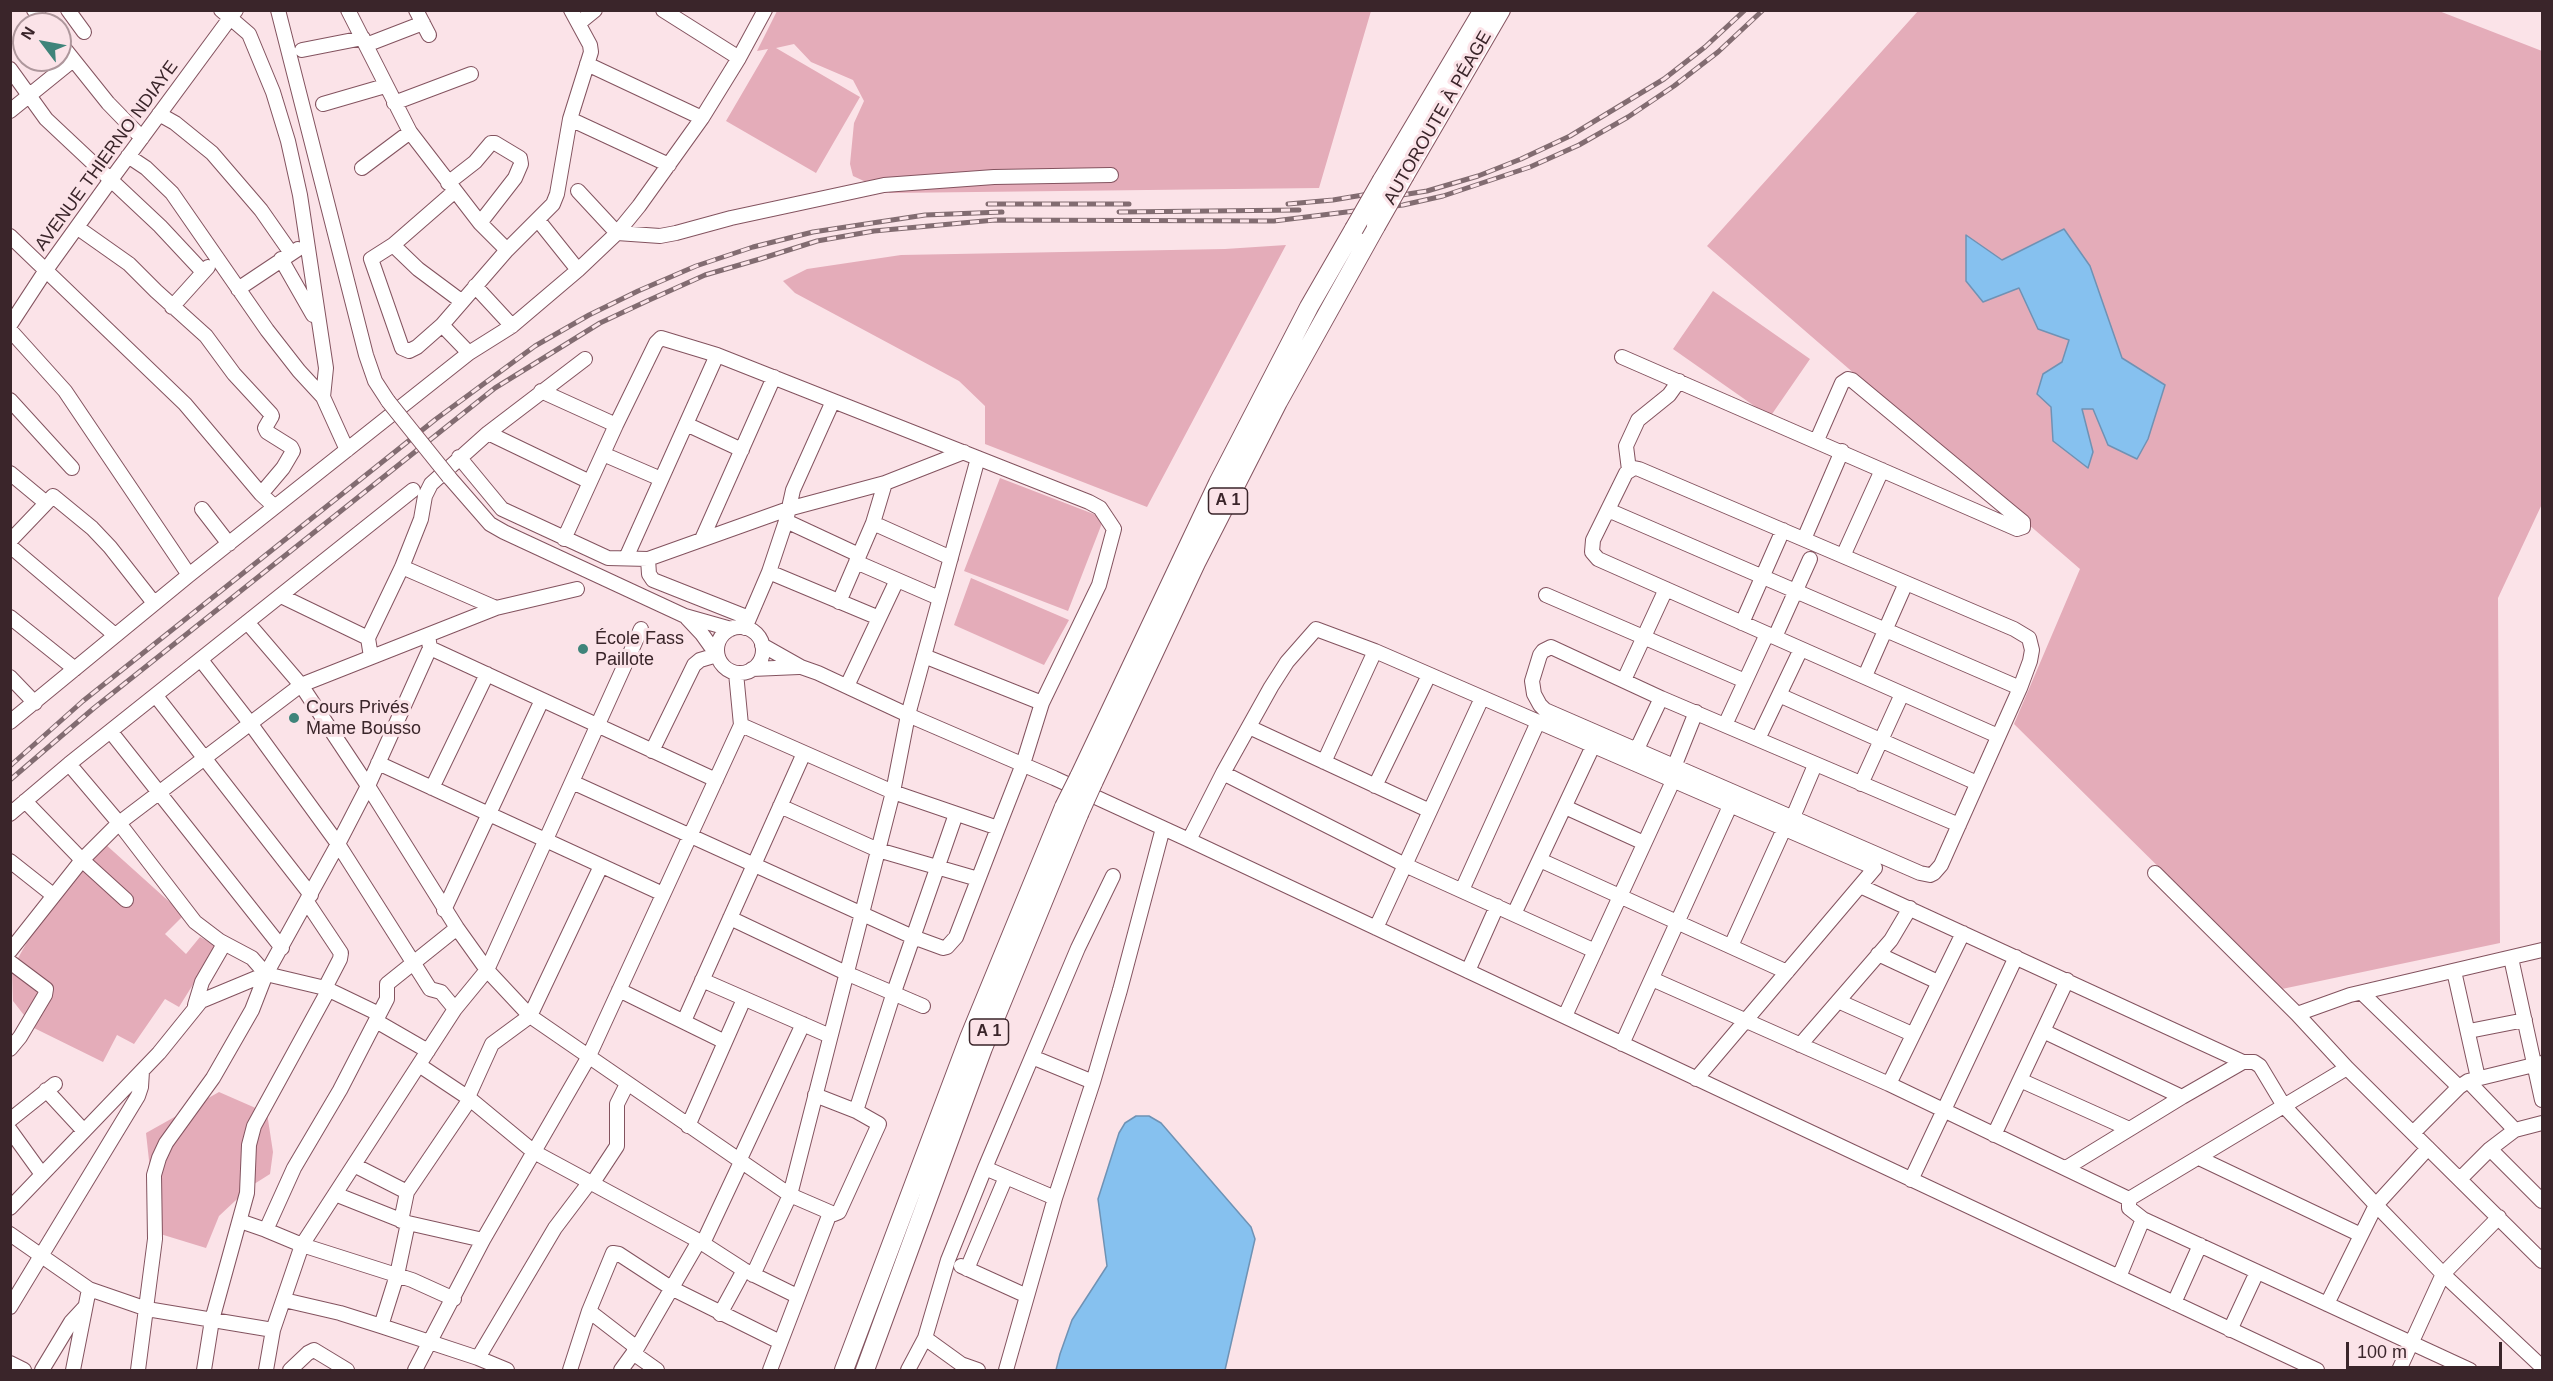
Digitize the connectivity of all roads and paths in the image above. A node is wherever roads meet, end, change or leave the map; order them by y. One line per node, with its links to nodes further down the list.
1 (68, 10): 12 (street)
2 (278, 10): 124 (street, bridge)
3 (348, 10): 13 (street)
4 (595, 10): 10 (street)
5 (663, 10): 16 (street)
6 (765, 10): 16 (street)
7 (1483, 10): 191 (highway, A 1, bridge)
8 (1501, 10): 191 (highway, AUTOROUTE À PÉAGE / A 1, bridge)
9 (229, 13): 26 (street, AVENUE THIERNO NDIAYE); 43 (street)
10 (575, 17): 18 (street)
11 (423, 23): 13 (street)
12 (84, 32)
13 (365, 42): 14 (street); 21 (street)
14 (302, 50)
15 (72, 58): 17 (street)
16 (740, 58): 27 (street)
17 (74, 60): 22 (street); 30 (street)
18 (587, 64): 27 (street); 28 (street)
19 (10, 69): 22 (street)
20 (471, 74): 23 (street)
21 (386, 86): 23 (street); 24 (street)
22 (29, 96): 25 (street); 35 (street)
23 (394, 103): 29 (street)
24 (323, 104)
25 (10, 111)
26 (159, 114): 30 (street, AVENUE THIERNO NDIAYE); 47 (street)
27 (702, 118): 32 (street)
28 (570, 119): 32 (street); 38 (street)
29 (410, 132): 33 (street); 36 (street)
30 (142, 138): 31 (street, AVENUE THIERNO NDIAYE)
31 (128, 156): 35 (street, AVENUE THIERNO NDIAYE); 46 (street)
32 (669, 165): 41 (street)
33 (362, 168)
34 (1111, 175): 41 (street)
35 (110, 181): 40 (street, AVENUE THIERNO NDIAYE); 50 (street)
36 (451, 187): 39 (street); 39 (street); 44 (street)
37 (579, 191): 41 (street)
38 (538, 219): 45 (street); 49 (street)
39 (480, 224): 45 (street)
40 (78, 228): 48 (street, AVENUE THIERNO NDIAYE); 55 (street)
41 (617, 233): 49 (street)
42 (10, 236): 48 (street)
43 (307, 242): 47 (street); 56 (street)
44 (393, 245): 53 (street); 57 (street)
45 (507, 250): 51 (street)
46 (217, 256): 50 (street); 52 (street)
47 (286, 256): 52 (street); 56 (street)
48 (46, 270): 54 (street, AVENUE THIERNO NDIAYE); 89 (street)
49 (578, 270): 58 (street)
50 (203, 272): 55 (street)
51 (475, 286): 53 (street); 58 (street)
52 (238, 289): 67 (street)
53 (461, 301): 57 (street)
54 (15, 305): 59 (street, AVENUE THIERNO NDIAYE)
55 (172, 307): 89 (street)
56 (317, 322): 67 (street)
57 (442, 325): 60 (street)
58 (512, 326): 60 (street)
59 (10, 327): 111 (street)
60 (469, 353): 74 (street)
61 (717, 355): 64 (street); 70 (street); 71 (street)
62 (1622, 357): 65 (street)
63 (585, 359): 66 (street)
64 (774, 377): 69 (street); 75 (street)
65 (1678, 381): 73 (street); 82 (street)
66 (541, 391): 71 (street); 72 (street)
67 (323, 397): 74 (street)
68 (10, 400): 81 (street)
69 (833, 401): 76 (street); 94 (street)
70 (686, 424): 75 (street); 85 (street)
71 (616, 425): 78 (street)
72 (488, 433): 79 (street); 86 (street)
73 (1816, 440): 77 (street); 83 (street)
74 (347, 450): 91 (street)
75 (742, 450): 98 (street)
76 (964, 452): 80 (street); 87 (street)
77 (1842, 452): 83 (street); 99 (street)
78 (603, 454): 85 (street); 86 (street)
79 (459, 458): 97 (street); 109 (street)
80 (978, 458): 105 (street); 164 (street)
81 (72, 468)
82 (1629, 470): 93 (street); 96 (street)
83 (1882, 470): 103 (street)
84 (10, 473): 90 (street)
85 (661, 479): 104 (street)
86 (590, 482): 97 (street)
87 (885, 483): 94 (street); 95 (street)
88 (414, 490): 119 (street)
89 (261, 494): 91 (street)
90 (45, 502): 100 (street); 122 (street)
91 (275, 507): 101 (street)
92 (202, 509): 101 (street)
93 (1608, 510): 112 (street); 116 (street)
94 (787, 515): 98 (street); 107 (street); 110 (street)
95 (873, 523): 105 (street); 107 (street)
96 (1783, 530): 99 (street); 112 (street)
97 (564, 539): 104 (street)
98 (702, 539): 106 (street)
99 (1804, 539): 103 (street)
100 (11, 540)
101 (229, 544): 111 (street)
102 (10, 546): 132 (street)
103 (1843, 556): 114 (street)
104 (626, 558): 106 (street)
105 (951, 558): 120 (street)
106 (648, 559): 129 (street)
107 (858, 559): 113 (street); 121 (street)
108 (1810, 559): 117 (street)
109 (402, 567): 123 (street); 135 (street)
110 (769, 572): 121 (street); 129 (street)
111 (189, 575): 122 (street)
112 (1761, 575): 117 (street); 128 (street)
113 (897, 580): 120 (street); 126 (street)
114 (1906, 583): 131 (street); 156 (street)
115 (577, 589): 123 (street)
116 (1666, 589): 128 (street); 134 (street)
117 (1797, 591): 131 (street); 133 (street)
118 (1546, 595): 134 (street)
119 (281, 596): 127 (street); 135 (street)
120 (939, 598): 141 (street)
121 (838, 602): 126 (street)
122 (154, 603): 132 (street)
123 (496, 608): 136 (street)
124 (685, 616): 129 (street); 140 (street)
125 (10, 617): 145 (street)
126 (879, 618): 155 (street)
127 (247, 622): 143 (street); 154 (street)
128 (1742, 623): 133 (street)
129 (742, 625): 137 (street); 140 (street)
130 (641, 629): 171 (street)
131 (1886, 629): 151 (street); 156 (street)
132 (115, 635): 145 (street)
133 (1771, 636): 138 (street); 153 (street)
134 (1644, 637): 152 (street); 153 (street)
135 (368, 638): 142 (street)
136 (429, 641): 142 (street); 148 (street); 184 (street)
137 (762, 645): 144 (street); 146 (street)
138 (1801, 649): 151 (street); 157 (street)
139 (1375, 651): 149 (street); 173 (street); 183 (street)
140 (717, 655): 147 (street); 180 (street)
141 (924, 656): 164 (street); 166 (street)
142 (371, 657): 154 (street)
143 (201, 660): 159 (street); 169 (street)
144 (801, 667): 146 (street); 155 (street)
145 (75, 669): 163 (street)
146 (752, 669): 147 (street)
147 (736, 673): 170 (street)
148 (487, 674): 162 (street); 198 (street)
149 (1429, 675): 160 (street); 197 (street)
150 (10, 676): 163 (street)
151 (1865, 676): 158 (street)
152 (1624, 680): 161 (street); 179 (street)
153 (1745, 681): 172 (street)
154 (301, 685): 169 (street); 196 (street)
155 (847, 686): 166 (street)
156 (2020, 688): 175 (street)
157 (1779, 694): 176 (street); 177 (street)
158 (1902, 694): 175 (street); 177 (street)
159 (156, 696): 174 (street); 182 (street)
160 (1482, 698): 168 (street); 206 (street)
161 (1661, 698): 165 (street); 179 (street)
162 (542, 700): 171 (street); 208 (street)
163 (35, 703): 167 (street)
164 (1042, 703): 186 (street)
165 (1696, 712): 172 (street); 187 (street)
166 (908, 715): 186 (street); 200 (street)
167 (10, 722)
168 (1538, 722): 178 (street); 233 (street)
169 (250, 723): 182 (street); 220 (street)
170 (741, 724): 181 (street); 190 (street)
171 (597, 725): 180 (street); 193 (street)
172 (1725, 725): 176 (street)
173 (1249, 727): 183 (street); 189 (street)
174 (111, 732): 185 (street); 199 (street)
175 (1998, 736): 194 (street)
176 (1758, 739): 188 (street)
177 (1881, 740): 194 (street); 195 (street)
178 (1593, 746): 192 (street); 204 (street)
179 (1637, 749): 187 (street)
180 (652, 751): 190 (street)
181 (804, 753): 200 (street); 202 (street)
182 (204, 759): 199 (street); 237 (street)
183 (1324, 762): 197 (street)
184 (378, 763): 196 (street); 198 (street)
185 (69, 764): 201 (street); 211 (street)
186 (1023, 764): 213 (street); 214 (street)
187 (1675, 765): 192 (street); 210 (street)
188 (1815, 765): 195 (street); 210 (street)
189 (1223, 773): 218 (street); 225 (street)
190 (716, 780): 216 (street)
191 (1086, 780): 205 (highway, A 1, bridge)
192 (1671, 780): 203 (street); 219 (street)
193 (572, 782): 216 (street); 217 (street)
194 (1977, 783): 212 (street)
195 (1861, 784): 212 (street)
196 (368, 786): 220 (street); 241 (street)
197 (1375, 786): 206 (street)
198 (432, 788): 208 (street)
199 (159, 792): 211 (street); 252 (street)
200 (893, 792): 209 (street); 221 (street)
201 (25, 801): 207 (street); 222 (street)
202 (780, 806): 221 (street); 226 (street)
203 (1730, 806): 215 (street); 245 (street)
204 (1565, 807): 219 (street); 223 (street)
205 (1071, 811): 408 (highway, A 1); 409 (highway, A 1)
206 (1430, 812): 225 (street)
207 (10, 814)
208 (489, 814): 217 (street); 241 (street)
209 (956, 814): 213 (street); 228 (street)
210 (1793, 817): 212 (street)
211 (119, 824): 222 (street); 250 (street)
212 (1959, 825)
213 (998, 828): 231 (street)
214 (1163, 828): 218 (street); 306 (street)
215 (1784, 829): 232 (street); 251 (street)
216 (690, 836): 226 (street); 234 (street)
217 (546, 840): 227 (street); 261 (street)
218 (1189, 840): 247 (street)
219 (1644, 843): 236 (street)
220 (338, 844): 237 (street); 260 (street)
221 (878, 850): 228 (street); 242 (street)
222 (82, 860): 235 (street); 238 (street)
223 (1540, 860): 236 (street); 243 (street)
224 (10, 861): 235 (street)
225 (1406, 864): 233 (street); 247 (street)
226 (754, 865): 242 (street); 244 (street)
227 (601, 866): 234 (street); 281 (street)
228 (938, 867): 231 (street); 249 (street)
229 (2155, 873): 280 (street)
230 (1113, 876): 297 (street)
231 (978, 879): 249 (street)
232 (1860, 886): 240 (street); 264 (street)
233 (1462, 890): 239 (street)
234 (663, 894): 272 (street)
235 (53, 896): 254 (street)
236 (1620, 896): 245 (street); 255 (street)
237 (309, 898): 252 (street); 271 (street)
238 (126, 900)
239 (1497, 906): 243 (street); 262 (street)
240 (1910, 908): 248 (street); 256 (street)
241 (444, 910): 246 (street)
242 (861, 913): 249 (street); 265 (street)
243 (1514, 914): 255 (street)
244 (730, 918): 265 (street); 268 (street)
245 (1677, 923): 251 (street); 267 (street)
246 (457, 928): 260 (street); 261 (street)
247 (1376, 928): 262 (street)
248 (1963, 933): 257 (street); 270 (street)
249 (913, 937): 273 (street)
250 (224, 944): 266 (street); 277 (street)
251 (1731, 946): 264 (street)
252 (282, 948): 266 (street)
253 (2542, 950): 258 (street)
254 (10, 951)
255 (1595, 951): 282 (street)
256 (1878, 954): 270 (street); 276 (street)
257 (2016, 957): 269 (street); 315 (street)
258 (2511, 958): 263 (street); 284 (street)
259 (10, 962): 295 (street)
260 (413, 963): 279 (street); 283 (street)
261 (487, 970): 279 (street); 281 (street)
262 (1468, 971): 282 (street)
263 (2454, 971): 274 (street); 289 (street)
264 (1787, 972): 286 (street)
265 (846, 973): 273 (street); 291 (street)
266 (266, 975): 271 (street); 277 (street); 378 (street)
267 (1652, 979): 286 (street); 293 (street)
268 (702, 980): 275 (street); 285 (street)
269 (2067, 980): 288 (street); 299 (street)
270 (1938, 982): 290 (street)
271 (327, 988): 283 (street); 350 (street)
272 (619, 990): 285 (street); 298 (street)
273 (894, 992): 278 (street); 316 (street)
274 (2362, 993): 280 (street); 307 (street)
275 (744, 999): 287 (street); 292 (street)
276 (1838, 1001): 290 (street); 294 (street)
277 (195, 1005): 303 (street)
278 (923, 1006)
279 (455, 1009): 296 (street)
280 (2297, 1014): 302 (street)
281 (530, 1016): 298 (street); 312 (street)
282 (1565, 1016): 293 (street)
283 (378, 1017): 296 (street); 352 (street)
284 (2525, 1020): 289 (street); 300 (street)
285 (684, 1021): 292 (street)
286 (1745, 1022): 294 (street); 304 (street)
287 (803, 1024): 291 (street); 330 (street)
288 (2043, 1031): 305 (street); 311 (street)
289 (2469, 1031): 307 (street)
290 (1912, 1034): 309 (street)
291 (830, 1036): 310 (street)
292 (725, 1041): 319 (street)
293 (1622, 1044): 304 (street)
294 (1800, 1045): 309 (street)
295 (10, 1049)
296 (428, 1051): 301 (street)
297 (1032, 1057): 306 (street); 332 (street)
298 (588, 1058): 308 (street); 328 (street)
299 (2243, 1062): 311 (street); 314 (street)
300 (2539, 1064): 307 (street); 313 (street)
301 (419, 1065): 312 (street); 331 (street)
302 (2347, 1068): 314 (street); 324 (street)
303 (142, 1071): 321 (street); 359 (street)
304 (1696, 1079): 337 (street)
305 (2020, 1080): 320 (street); 325 (street)
306 (1093, 1082): 342 (street)
307 (2468, 1082): 322 (street); 324 (street)
308 (627, 1084): 319 (street); 338 (street)
309 (1889, 1084): 315 (street)
310 (815, 1095): 316 (street); 341 (street)
311 (2182, 1097): 320 (street)
312 (469, 1098): 328 (street); 339 (street)
313 (2542, 1100)
314 (2284, 1106): 329 (street); 345 (street)
315 (1942, 1110): 325 (street); 337 (street)
316 (856, 1111): 347 (street)
317 (10, 1120): 321 (street)
318 (2542, 1123): 322 (street)
319 (688, 1126): 330 (street)
320 (2127, 1128): 333 (street)
321 (83, 1130): 334 (street)
322 (2516, 1130): 327 (street)
323 (10, 1131): 334 (street)
324 (2414, 1133): 326 (street)
325 (1994, 1135): 333 (street)
326 (2428, 1148): 336 (street); 345 (street)
327 (2490, 1149): 336 (street); 344 (street)
328 (534, 1152): 338 (street); 355 (street)
329 (2199, 1158): 343 (street); 354 (street)
330 (740, 1162): 341 (street); 356 (street)
331 (354, 1165): 339 (street); 340 (street)
332 (985, 1168): 335 (street); 360 (street)
333 (2066, 1168): 343 (street)
334 (41, 1173): 346 (street)
335 (1006, 1177): 342 (street); 362 (street)
336 (2461, 1178): 348 (street)
337 (1911, 1180): 367 (street)
338 (590, 1184): 356 (street); 390 (street)
339 (407, 1192): 351 (street)
340 (334, 1194): 351 (street); 357 (street)
341 (790, 1195): 347 (street); 364 (street)
342 (1055, 1198): 371 (street)
343 (2129, 1199): 349 (street)
344 (2542, 1201)
345 (2376, 1206): 354 (street); 365 (street)
346 (10, 1208)
347 (830, 1213): 370 (street)
348 (2499, 1217): 361 (street); 365 (street)
349 (2143, 1219): 358 (street); 367 (street)
350 (240, 1221): 352 (street); 381 (street)
351 (404, 1222): 355 (street); 366 (street)
352 (266, 1230): 357 (street)
353 (10, 1234): 359 (street)
354 (2361, 1235): 375 (street)
355 (483, 1240): 372 (street)
356 (701, 1242): 364 (street); 368 (street)
357 (302, 1245): 366 (street); 373 (street)
358 (2200, 1245): 363 (street); 374 (street)
359 (42, 1257): 369 (street); 376 (street)
360 (948, 1260): 362 (street); 385 (street)
361 (2542, 1261)
362 (967, 1269): 371 (street)
363 (2258, 1272): 375 (street); 384 (street)
364 (749, 1273): 370 (street); 380 (street)
365 (2443, 1274): 387 (street); 393 (street)
366 (397, 1275): 372 (street); 382 (street)
367 (2119, 1278): 374 (street)
368 (671, 1288): 379 (street); 380 (street); 389 (street)
369 (89, 1289): 377 (street); 378 (street)
370 (797, 1296): 386 (street)
371 (1027, 1296): 412 (street)
372 (454, 1299): 388 (street)
373 (284, 1300): 382 (street); 383 (street)
374 (2174, 1303): 384 (street)
375 (2327, 1304): 387 (street)
376 (10, 1307)
377 (85, 1307): 396 (street); 397 (street)
378 (147, 1309): 381 (street); 398 (street)
379 (589, 1311): 389 (street); 404 (street)
380 (720, 1314): 386 (street)
381 (212, 1320): 383 (street); 399 (street)
382 (381, 1326): 388 (street)
383 (273, 1330): 394 (street)
384 (2230, 1330): 413 (street)
385 (925, 1338): 392 (street); 410 (street)
386 (780, 1342): 407 (street)
387 (2411, 1343): 414 (street); 415 (street)
388 (430, 1344): 390 (street); 402 (street)
389 (635, 1350): 405 (street); 406 (street)
390 (478, 1358): 403 (street)
391 (10, 1363): 395 (street)
392 (960, 1367): 411 (street)
393 (2542, 1367)
394 (270, 1368)
395 (24, 1371)
396 (42, 1371)
397 (73, 1371)
398 (138, 1371)
399 (204, 1371)
400 (290, 1371): 401 (street)
401 (347, 1371)
402 (415, 1371)
403 (507, 1371)
404 (570, 1371)
405 (621, 1371)
406 (657, 1371)
407 (770, 1371)
408 (844, 1371)
409 (865, 1371)
410 (908, 1371)
411 (978, 1371)
412 (1006, 1371)
413 (2317, 1371)
414 (2399, 1371)
415 (2470, 1371)

